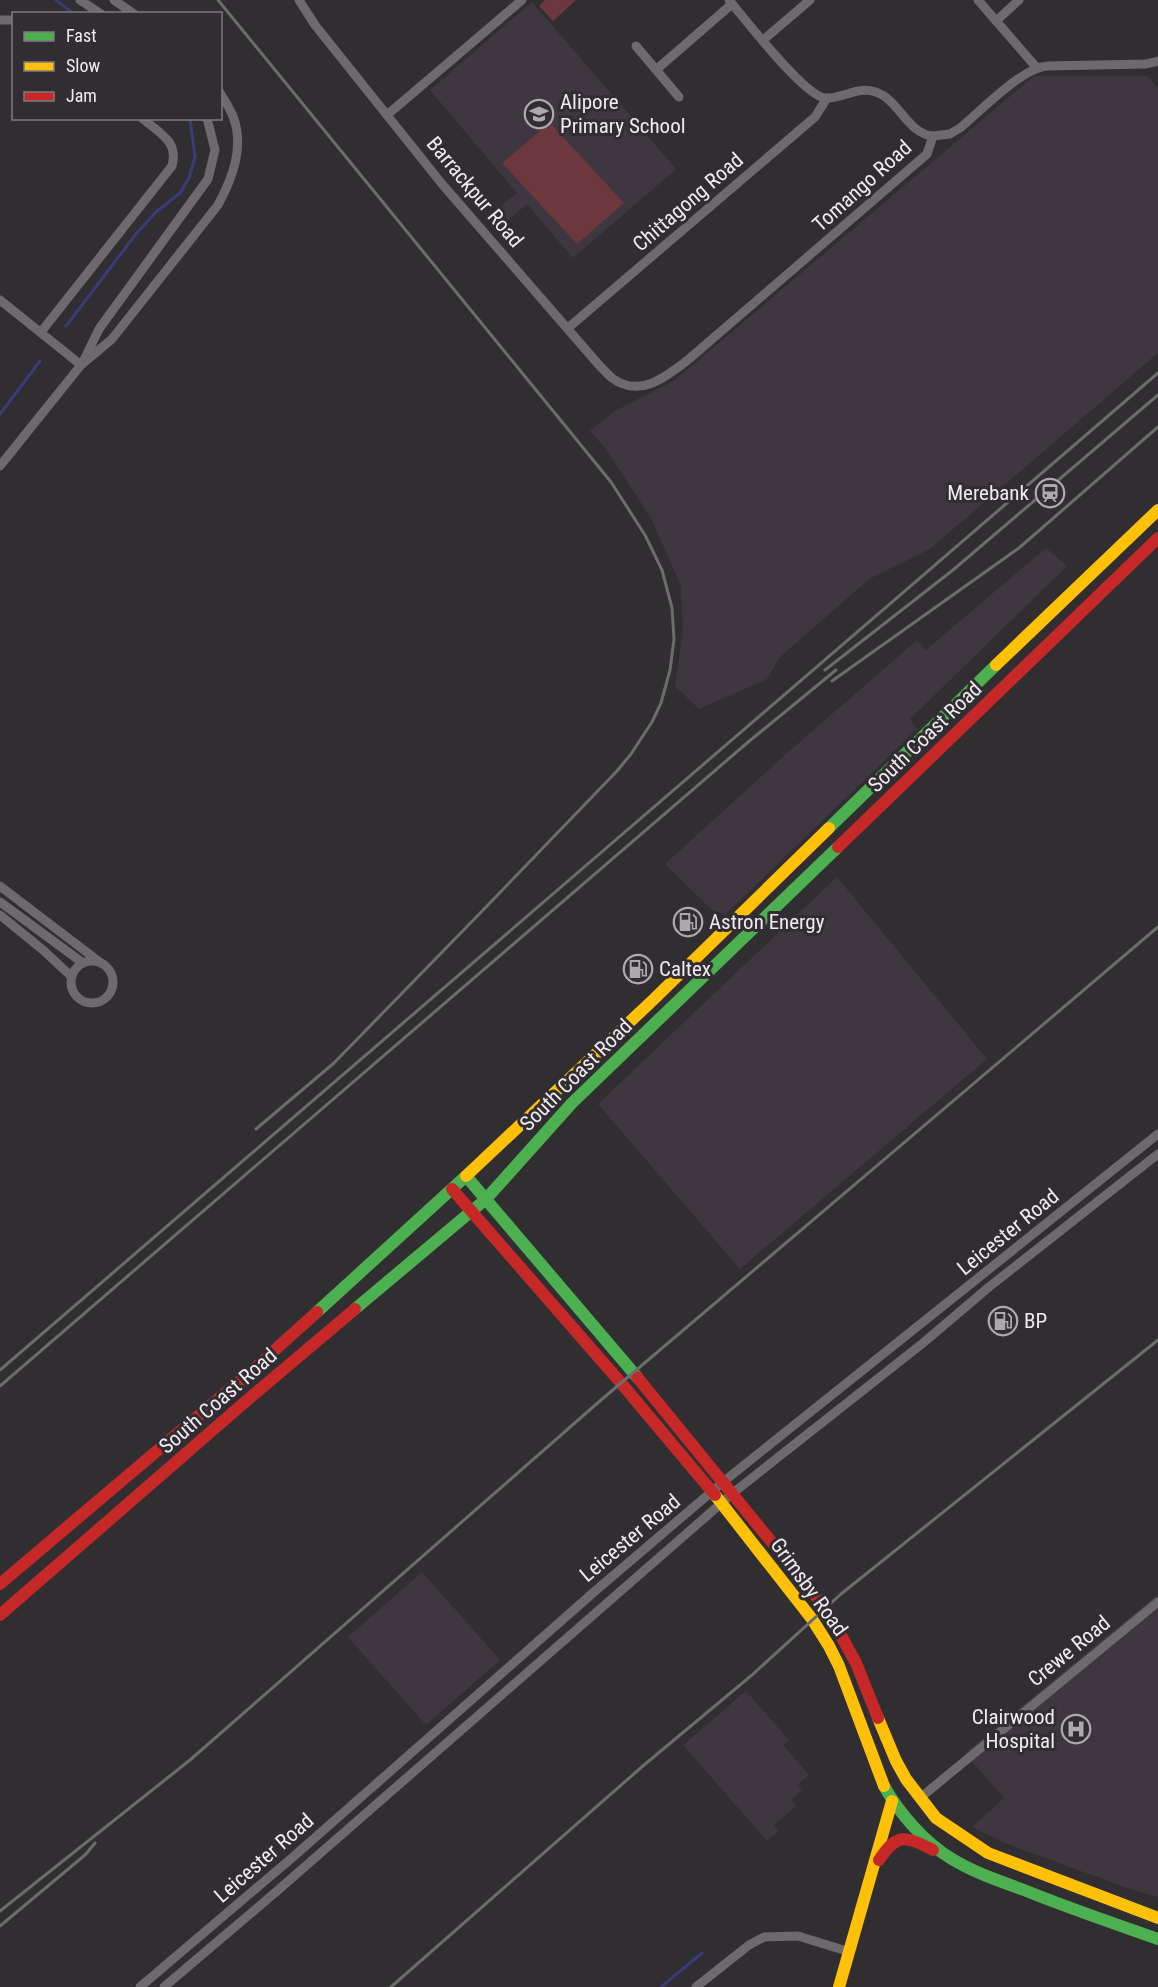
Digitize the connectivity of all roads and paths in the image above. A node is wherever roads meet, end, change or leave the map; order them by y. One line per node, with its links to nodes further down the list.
1 (80, 0): 9 (street)
2 (114, 0): 10 (street)
3 (299, 0): 20 (street, Barrackpur Road)
4 (522, 0): 20 (street)
5 (810, 0): 12 (street)
6 (978, 0): 11 (street)
7 (1019, 0): 11 (street)
8 (730, 2): 12 (street); 16 (street)
9 (98, 12)
10 (131, 12)
11 (996, 21): 15 (street)
12 (763, 40): 19 (street)
13 (636, 46): 16 (street)
14 (1158, 61): 15 (street)
15 (1036, 67): 23 (street, Tomango Road)
16 (657, 69): 18 (street)
17 (222, 97): 27 (street)
18 (679, 97)
19 (827, 99): 23 (street); 25 (street, Chittagong Road)
20 (387, 115): 25 (street, Barrackpur Road)
21 (144, 120): 26 (street)
22 (208, 120): 27 (street)
23 (933, 136): 28 (street, Tomango Road)
24 (0, 300): 26 (street)
25 (568, 328): 28 (street, Barrackpur Road)
26 (41, 332): 27 (street)
27 (81, 365): 29 (street)
28 (640, 386)
29 (0, 466)
30 (1158, 510): 32 (main road, South Coast Road)
31 (1158, 538): 33 (main road, South Coast Road)
32 (1084, 580): 33 (main road); 34 (main road, South Coast Road)
33 (1100, 596): 35 (main road, South Coast Road)
34 (923, 737): 35 (main road); 36 (main road, South Coast Road)
35 (937, 752): 37 (main road, South Coast Road)
36 (837, 821): 37 (main road); 38 (main road, South Coast Road)
37 (852, 834): 39 (main road, South Coast Road)
38 (805, 852): 39 (main road); 42 (main road, South Coast Road)
39 (819, 866): 44 (main road, South Coast Road)
40 (0, 886): 46 (street)
41 (0, 902): 45 (street)
42 (751, 904): 44 (main road); 48 (main road, South Coast Road)
43 (0, 915): 47 (street)
44 (765, 918): 49 (main road, South Coast Road)
45 (83, 963): 46 (street); 47 (street)
46 (103, 964): 47 (street)
47 (72, 977)
48 (670, 983): 49 (main road); 50 (main road, South Coast Road)
49 (682, 998): 51 (main road, South Coast Road)
50 (532, 1114): 51 (main road); 54 (main road, South Coast Road)
51 (548, 1130): 56 (main road, South Coast Road)
52 (1158, 1134): 58 (street, Leicester Road)
53 (1158, 1154): 60 (street, Leicester Road)
54 (466, 1176): 55 (main road, South Coast Road); 56 (main road, Grimsby Road)
55 (452, 1189): 57 (main road, Grimsby Road); 63 (main road, South Coast Road)
56 (486, 1198): 57 (main road, South Coast Road); 58 (main road, Grimsby Road)
57 (472, 1212): 59 (main road, Grimsby Road); 66 (main road, South Coast Road)
58 (723, 1482): 59 (street, Leicester Road); 60 (main road, Grimsby Road)
59 (712, 1492): 61 (main road, Grimsby Road); 62 (street, Leicester Road)
60 (733, 1493): 61 (street, Leicester Road); 67 (main road, Grimsby Road)
61 (722, 1503): 64 (street, Leicester Road); 68 (main road, Grimsby Road)
62 (604, 1583): 64 (street); 71 (street, Leicester Road)
63 (0, 1584)
64 (615, 1596): 74 (street, Leicester Road)
65 (1158, 1602): 69 (street, Crewe Road)
66 (2, 1609)
67 (844, 1638): 68 (main road); 69 (main road, Grimsby Road)
68 (829, 1646): 70 (main road, Grimsby Road)
69 (920, 1798): 75 (main road, Grimsby Road)
70 (892, 1801): 72 (main road, Grimsby Road); 73 (main road)
71 (291, 1858): 74 (street); 78 (street, Leicester Road)
72 (950, 1858): 73 (main road); 76 (main road, Grimsby Road)
73 (874, 1868): 77 (main road)
74 (300, 1870): 79 (street, Leicester Road)
75 (1158, 1918)
76 (1158, 1939)
77 (850, 1952): 80 (street); 81 (main road)
78 (140, 1987)
79 (164, 1987)
80 (696, 1987)
81 (839, 1987)

